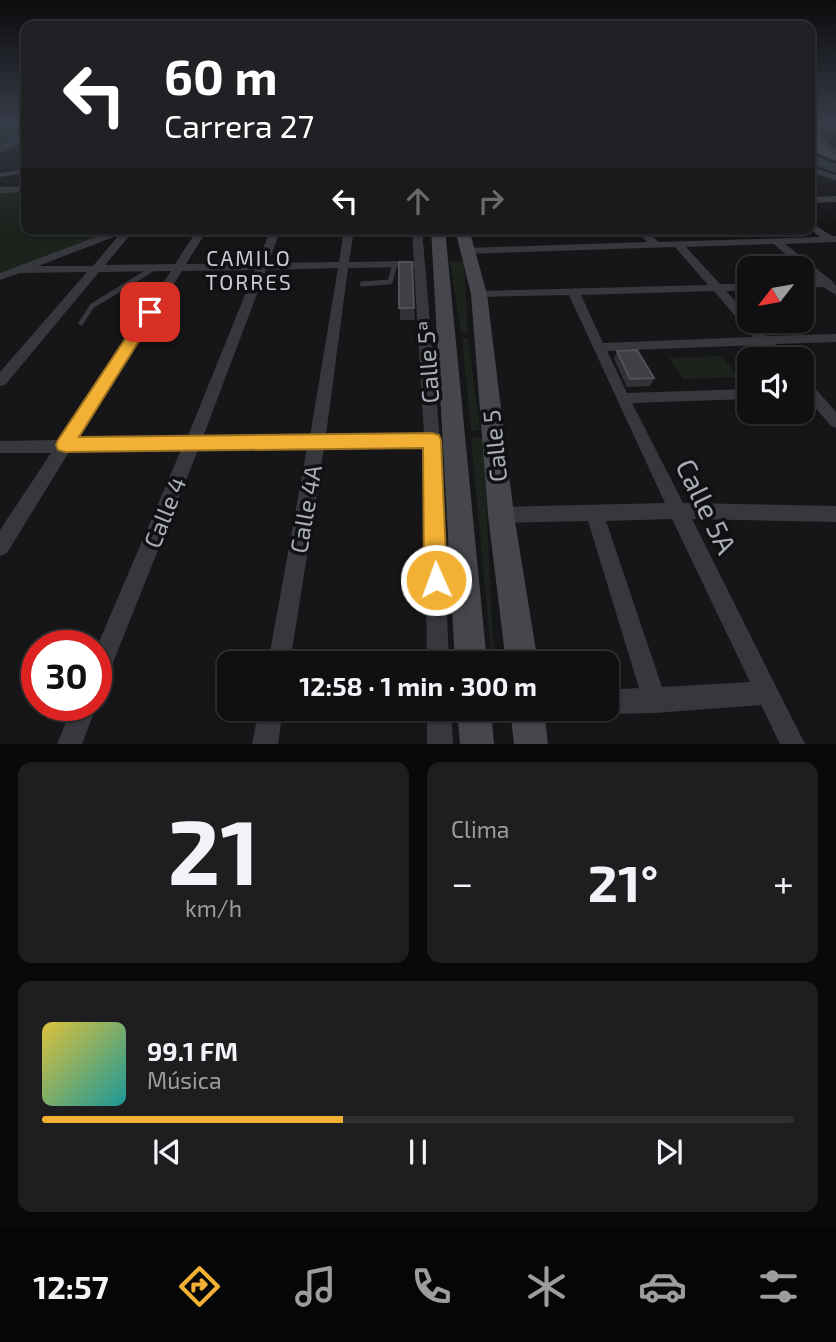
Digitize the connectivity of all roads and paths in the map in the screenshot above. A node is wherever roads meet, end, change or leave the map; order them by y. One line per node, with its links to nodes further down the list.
1 (815, 171): 4 (street)
2 (21, 172): 3 (street)
3 (0, 174)
4 (836, 178)
5 (21, 189): 6 (street)
6 (0, 190)
7 (836, 199): 8 (street)
8 (815, 200)
9 (815, 228): 18 (street)
10 (112, 235): 31 (street)
11 (123, 235): 28 (street)
12 (200, 235): 30 (street)
13 (274, 235): 27 (street, Calle 4)
14 (348, 235): 26 (street, Calle 4A)
15 (418, 235): 25 (street, Calle 5ª)
16 (439, 235): 23 (main road, Calle 5)
17 (646, 235): 22 (street)
18 (833, 239): 19 (street)
19 (776, 241): 20 (street); 36 (street)
20 (678, 244): 22 (street); 38 (street)
21 (466, 245): 22 (street); 23 (main road); 41 (main road, Calle 5)
22 (654, 245)
23 (441, 254): 65 (main road, Calle 5)
24 (395, 264): 25 (street); 26 (street); 34 (lane)
25 (420, 264): 53 (street, Calle 5ª)
26 (342, 265): 27 (street); 52 (street, Calle 4A)
27 (263, 266): 30 (street); 54 (street, Calle 4)
28 (96, 268): 29 (street); 31 (street); 47 (street)
29 (154, 268): 30 (street); 42 (lane)
30 (179, 268): 55 (street)
31 (19, 270): 32 (street)
32 (1, 277)
33 (362, 284): 34 (lane)
34 (374, 284): 40 (lane)
35 (814, 285): 36 (street)
36 (833, 286)
37 (737, 287): 38 (street)
38 (717, 288): 39 (street); 44 (street)
39 (573, 291): 41 (street); 45 (street, Calle 5A)
40 (372, 295)
41 (479, 295): 60 (main road, Calle 5)
42 (81, 323)
43 (836, 338): 44 (street)
44 (765, 341): 45 (street); 46 (street)
45 (599, 347): 49 (street, Calle 5A)
46 (770, 347)
47 (0, 381)
48 (737, 394): 49 (street)
49 (622, 398): 57 (street, Calle 5A)
50 (814, 398): 51 (street)
51 (833, 416)
52 (317, 440): 53 (street); 54 (street); 63 (street, Calle 4A)
53 (432, 440): 64 (street, Calle 5ª)
54 (193, 442): 55 (street); 62 (street, Calle 4)
55 (65, 445): 56 (street); 61 (street)
56 (0, 447)
57 (679, 511): 58 (street); 59 (street); 67 (street, Calle 5A)
58 (595, 513): 60 (street); 68 (street)
59 (836, 514)
60 (501, 515): 66 (main road, Calle 5)
61 (0, 547)
62 (112, 638)
63 (281, 651)
64 (438, 651)
65 (470, 651)
66 (520, 651)
67 (766, 693): 68 (street); 80 (street, Calle 5A)
68 (655, 701): 69 (street)
69 (619, 702)
70 (78, 721): 75 (street)
71 (269, 721): 76 (street)
72 (439, 721): 77 (street)
73 (475, 721): 78 (main road)
74 (528, 721): 79 (main road)
75 (69, 744)
76 (265, 744)
77 (440, 744)
78 (477, 744)
79 (531, 744)
80 (793, 744)

